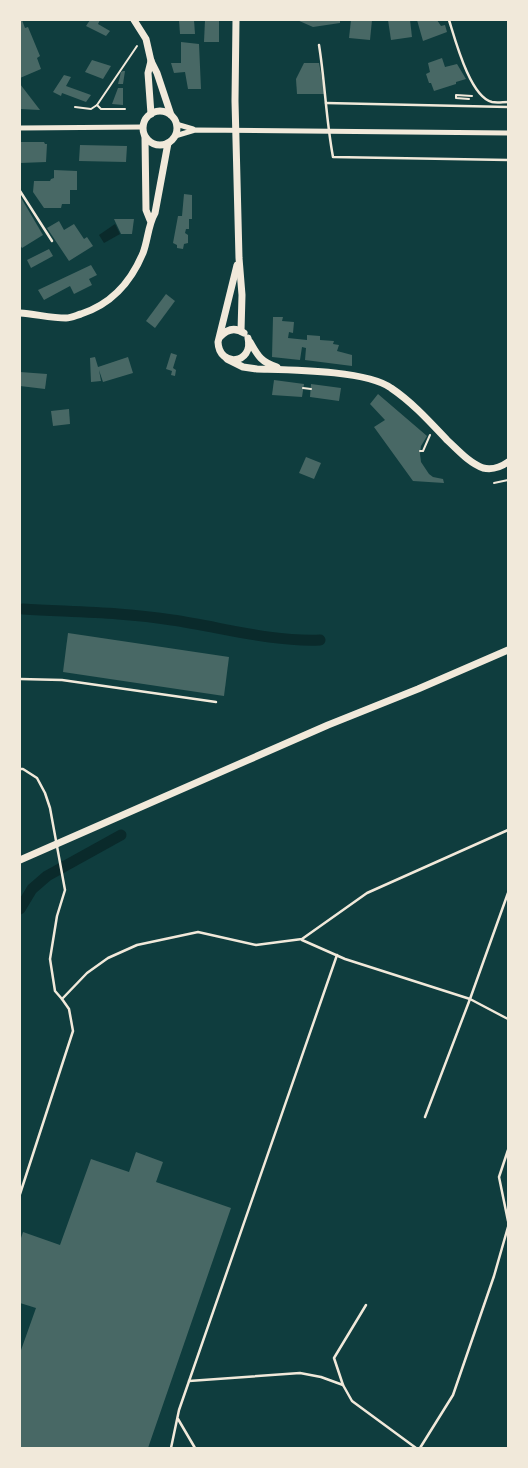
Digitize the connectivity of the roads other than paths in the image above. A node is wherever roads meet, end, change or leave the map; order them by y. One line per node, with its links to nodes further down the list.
1 (134, 20): 5 (street)
2 (236, 20): 24 (street)
3 (449, 20): 6 (lane)
4 (319, 45): 7 (lane)
5 (151, 61): 9 (street); 10 (street)
6 (508, 102)
7 (326, 103): 8 (lane); 15 (lane)
8 (508, 107)
9 (151, 114): 10 (street); 12 (street)
10 (171, 115): 11 (street)
11 (176, 124): 14 (street); 17 (street)
12 (142, 127): 13 (street); 18 (street)
13 (20, 128)
14 (196, 130): 15 (street); 17 (street)
15 (328, 132): 16 (street); 20 (lane)
16 (508, 133)
17 (175, 136): 19 (street)
18 (146, 137): 19 (street); 22 (street)
19 (168, 143): 22 (street)
20 (508, 160)
21 (20, 191): 23 (lane)
22 (150, 220): 25 (street)
23 (52, 241)
24 (239, 258): 26 (street); 27 (street)
25 (20, 313)
26 (241, 331): 27 (street); 28 (street)
27 (220, 338): 29 (street)
28 (248, 338): 29 (street); 30 (street)
29 (227, 359): 30 (street)
30 (287, 370): 31 (street)
31 (508, 462)
32 (508, 650): 37 (street)
33 (20, 679): 34 (lane)
34 (216, 702)
35 (20, 769): 41 (lane)
36 (508, 830): 39 (lane)
37 (20, 860)
38 (508, 893): 42 (lane)
39 (302, 939): 40 (lane); 41 (lane)
40 (337, 955): 42 (lane); 50 (lane)
41 (62, 999): 46 (lane)
42 (470, 999): 43 (lane); 44 (lane)
43 (508, 1019)
44 (425, 1117)
45 (508, 1150): 47 (lane)
46 (20, 1194)
47 (508, 1221)
48 (508, 1227): 56 (lane)
49 (366, 1305): 51 (lane)
50 (189, 1381): 51 (lane); 52 (lane)
51 (343, 1385): 55 (lane)
52 (178, 1418): 53 (lane); 54 (lane)
53 (171, 1448)
54 (195, 1448)
55 (416, 1448)
56 (420, 1448)

